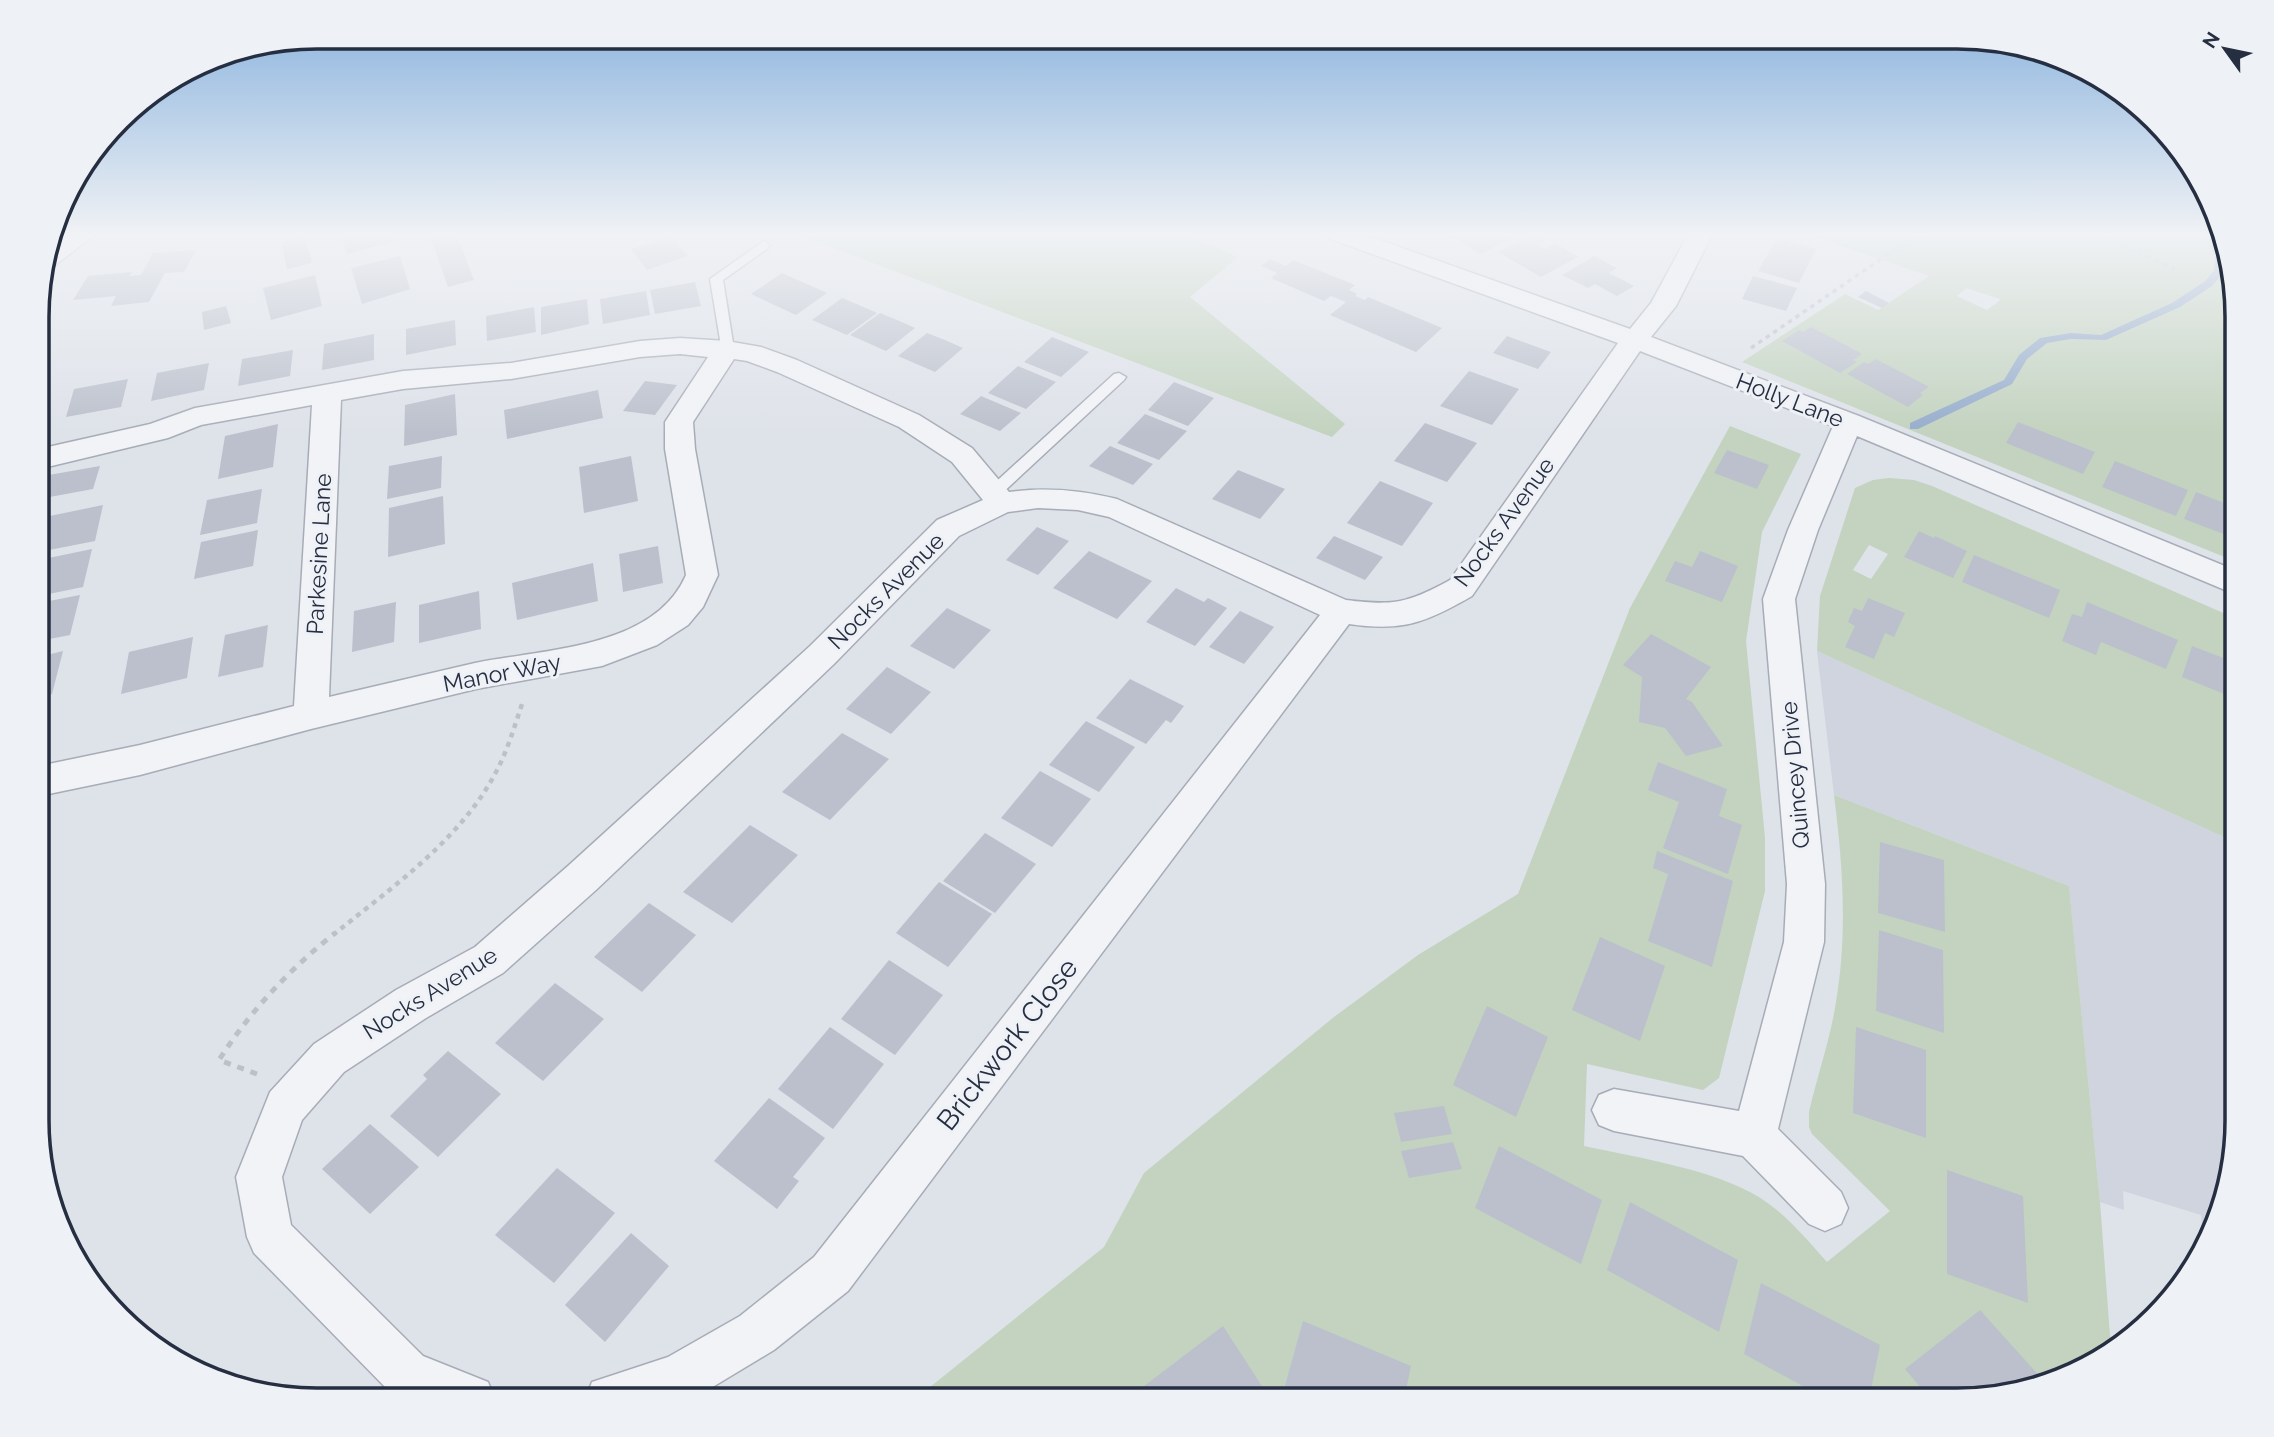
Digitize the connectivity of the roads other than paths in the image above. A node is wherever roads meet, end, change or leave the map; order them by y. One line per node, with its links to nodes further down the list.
1 (719, 300): 5 (lane)
2 (1524, 300): 4 (street, Holly Lane)
3 (1666, 300): 4 (street, Nocks Avenue)
4 (1636, 340): 8 (street, Holly Lane); 12 (street, Nocks Avenue)
5 (727, 349): 7 (street); 10 (street); 13 (street, Manor Way)
6 (1119, 377): 10 (lane)
7 (327, 394): 9 (street); 13 (street, Parkesine Lane)
8 (1849, 422): 11 (street, Holly Lane); 16 (street, Quincey Drive)
9 (49, 457)
10 (998, 498): 12 (street, Nocks Avenue); 18 (street, Nocks Avenue)
11 (2225, 578)
12 (1340, 611): 19 (street, Brickwork Close)
13 (311, 715): 14 (street, Manor Way)
14 (49, 779)
15 (1614, 1110): 16 (street)
16 (1754, 1136): 17 (street)
17 (1825, 1208)
18 (441, 1388)
19 (647, 1388)

